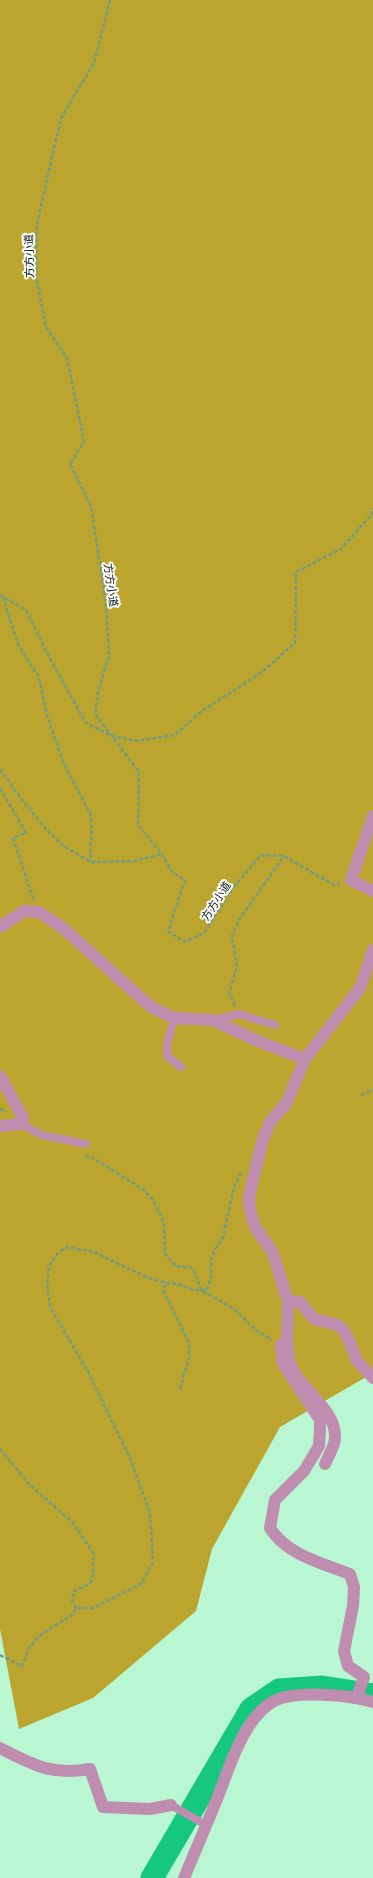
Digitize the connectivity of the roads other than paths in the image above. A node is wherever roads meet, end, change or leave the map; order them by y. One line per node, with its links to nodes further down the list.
1 (373, 816): 2 (street)
2 (373, 891)
3 (0, 927): 5 (street)
4 (373, 950): 8 (street)
5 (174, 1018): 6 (street); 9 (lane)
6 (213, 1020): 7 (lane); 8 (street)
7 (275, 1025)
8 (305, 1060): 14 (street)
9 (181, 1067)
10 (0, 1076): 11 (street)
11 (21, 1124): 12 (street); 13 (lane)
12 (0, 1126)
13 (86, 1144)
14 (288, 1301): 15 (street); 16 (street)
15 (284, 1343): 17 (street); 18 (street)
16 (373, 1378)
17 (324, 1464)
18 (368, 1678): 19 (street)
19 (357, 1698): 20 (street); 23 (street)
20 (373, 1702)
21 (0, 1748): 22 (street)
22 (171, 1805): 23 (lane)
23 (206, 1825): 24 (street)
24 (184, 1878)

